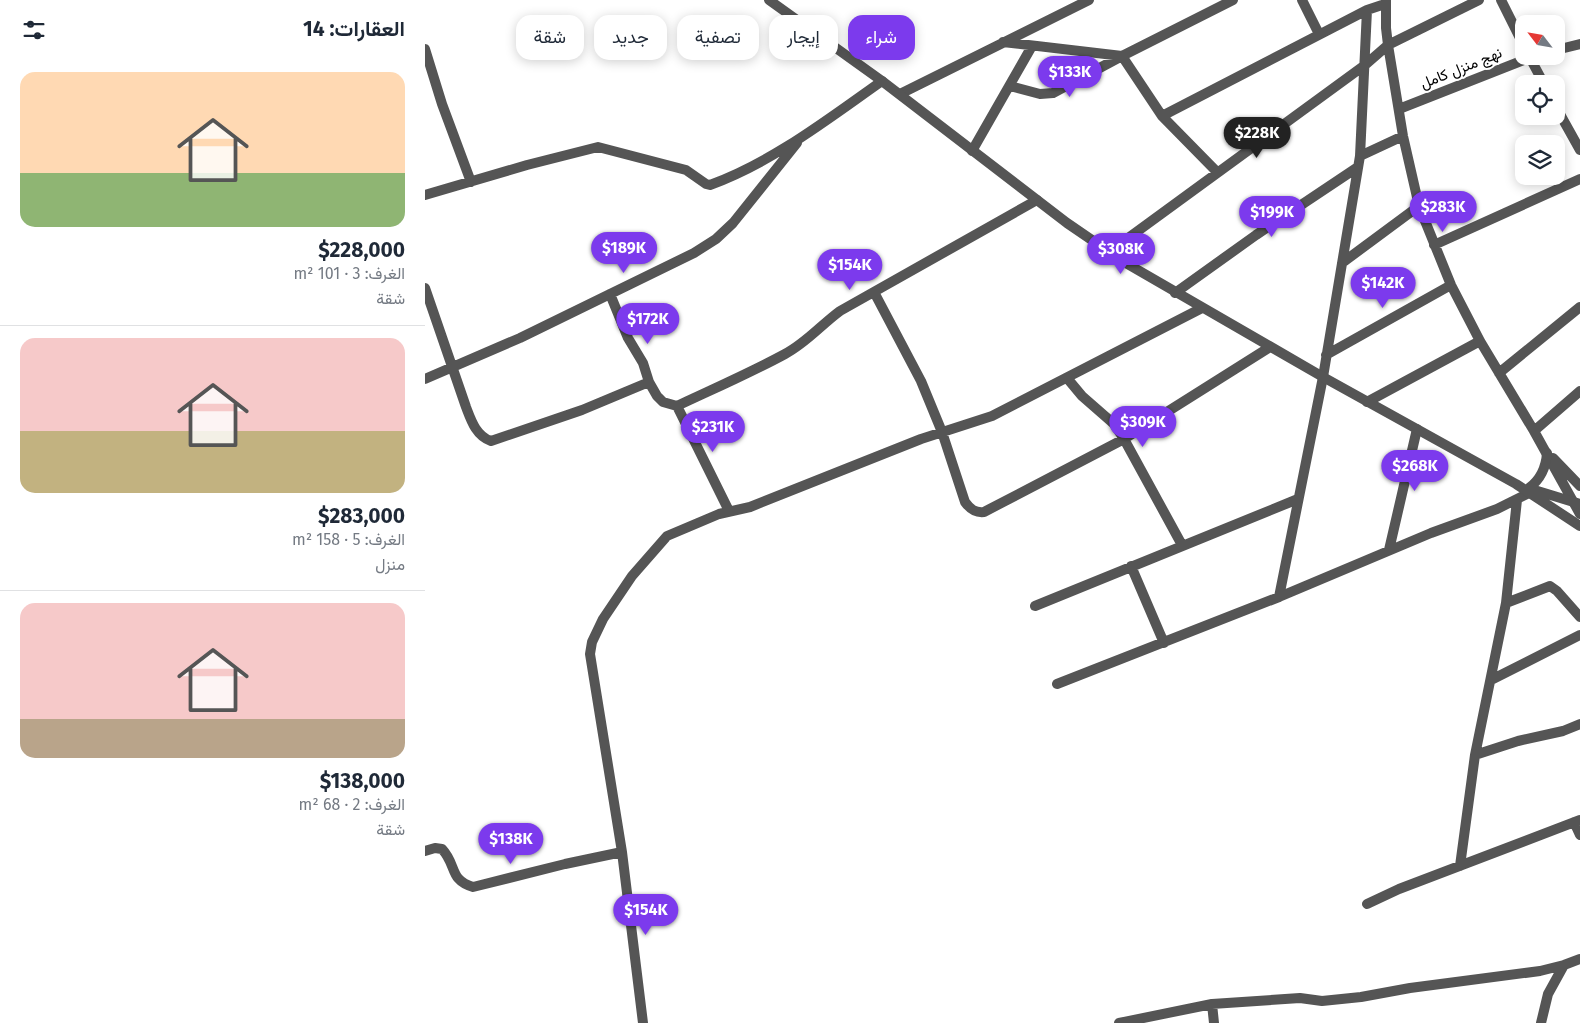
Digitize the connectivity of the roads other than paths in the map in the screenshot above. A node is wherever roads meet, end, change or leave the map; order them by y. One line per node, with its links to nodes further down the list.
1 (769, 0): 20 (street)
2 (1089, 0): 11 (street)
3 (1233, 0): 17 (street)
4 (1302, 0): 10 (street)
5 (1479, 0): 13 (street)
6 (1501, 0): 9 (street)
7 (1385, 2): 8 (street); 13 (street)
8 (1367, 10): 10 (street); 19 (street)
9 (1515, 28)
10 (1319, 34): 24 (street)
11 (1003, 42): 14 (street); 22 (street)
12 (1580, 44): 15 (street)
13 (1388, 45): 19 (street); 23 (street)
14 (1033, 46): 17 (street); 21 (street)
15 (1565, 48)
16 (425, 49): 34 (street)
17 (1122, 56): 21 (street); 24 (street)
18 (1515, 63): 23 (street, نهج منزل كامل)
19 (1365, 65): 30 (street); 32 (street)
20 (882, 80): 22 (street); 27 (street)
21 (1009, 86): 29 (street)
22 (899, 94): 29 (street)
23 (1399, 109): 26 (street)
24 (1162, 116): 32 (street)
25 (1565, 123): 28 (street)
26 (1403, 136): 30 (street); 37 (street)
27 (801, 138): 34 (street); 45 (street)
28 (1580, 150)
29 (972, 151): 36 (street)
30 (1360, 156): 31 (street)
31 (1358, 167): 40 (street); 44 (street)
32 (1217, 172): 39 (street)
33 (1580, 179): 38 (street)
34 (471, 182): 35 (street)
35 (425, 195)
36 (1037, 200): 39 (street); 43 (street)
37 (1419, 206): 38 (street); 40 (street)
38 (1434, 245): 41 (street)
39 (1109, 252): 44 (street)
40 (1342, 263): 50 (street)
41 (1451, 285): 48 (street); 50 (street)
42 (425, 288): 51 (street)
43 (874, 292): 59 (street); 62 (street)
44 (1175, 292): 47 (street)
45 (610, 294): 51 (street); 56 (street)
46 (1580, 307): 52 (street)
47 (1202, 308): 49 (street); 54 (street)
48 (1480, 341): 52 (street); 58 (street)
49 (1270, 347): 53 (street); 63 (street)
50 (1326, 355): 53 (street)
51 (451, 368): 55 (street); 56 (street)
52 (1499, 373): 61 (street)
53 (1323, 377): 58 (street); 67 (street)
54 (1067, 378): 62 (street); 63 (street)
55 (425, 379)
56 (649, 382): 59 (street)
57 (1580, 391): 61 (street)
58 (1367, 402): 60 (street)
59 (677, 406): 70 (street)
60 (1417, 429): 66 (street); 74 (street)
61 (1534, 431): 64 (street)
62 (942, 432): 63 (street); 70 (street)
63 (1125, 439): 73 (street)
64 (1545, 450): 65 (street); 66 (street); 69 (street)
65 (1580, 486)
66 (1532, 491): 68 (street); 69 (street); 72 (street)
67 (1298, 499): 73 (street); 76 (street)
68 (1517, 500): 74 (street); 77 (street)
69 (1576, 503): 71 (street)
70 (729, 511): 89 (street)
71 (1580, 514)
72 (1580, 526)
73 (1182, 545): 75 (street)
74 (1389, 550): 76 (street)
75 (1131, 566): 78 (street); 81 (street)
76 (1279, 596): 81 (street)
77 (1506, 603): 79 (street); 82 (street)
78 (1035, 606)
79 (1580, 617)
80 (1580, 634): 82 (street)
81 (1164, 643): 83 (street)
82 (1491, 680): 85 (street)
83 (1057, 684)
84 (1580, 724): 85 (street)
85 (1475, 755): 90 (street)
86 (1577, 821): 87 (street); 90 (street)
87 (1580, 835)
88 (425, 851): 89 (street)
89 (622, 852): 95 (street)
90 (1460, 866): 91 (street)
91 (1367, 904)
92 (1580, 959): 93 (street)
93 (1564, 965): 94 (street); 98 (street)
94 (1212, 1004): 96 (street); 97 (street)
95 (643, 1023)
96 (1119, 1023)
97 (1214, 1023)
98 (1541, 1023)

